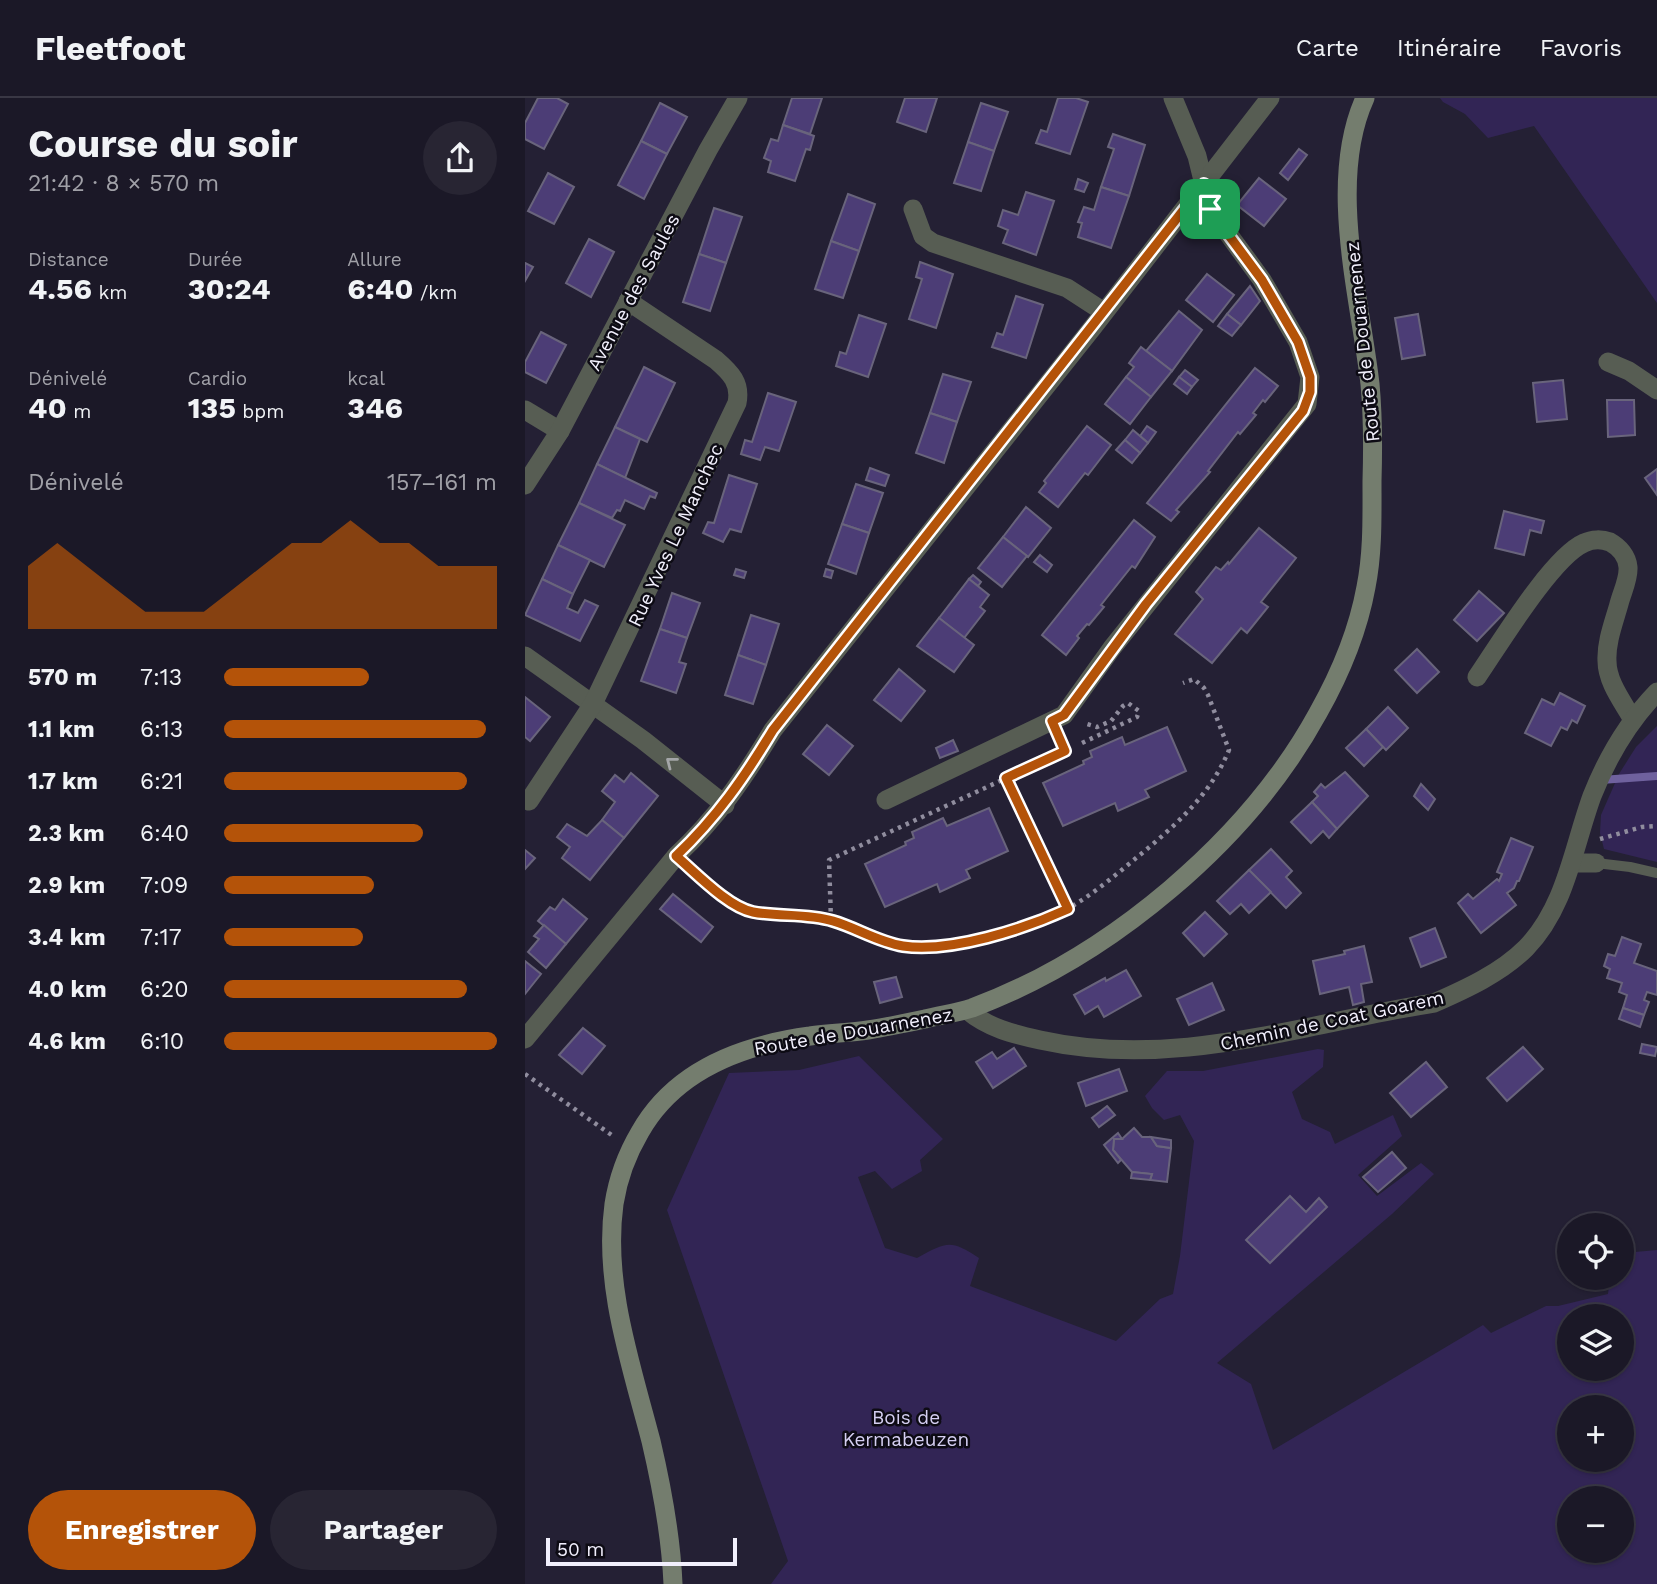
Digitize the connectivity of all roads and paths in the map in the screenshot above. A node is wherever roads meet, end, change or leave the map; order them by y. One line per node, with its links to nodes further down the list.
1 (739, 98): 7 (street, Avenue des Saules)
2 (1173, 98): 5 (street)
3 (1270, 98): 5 (street)
4 (1366, 98): 34 (main road, Route de Douarnenez)
5 (1204, 184): 8 (street); 21 (street)
6 (913, 209): 8 (street)
7 (628, 301): 12 (street, Avenue des Saules); 18 (street, Rue Yves Le Manchec)
8 (1104, 312): 26 (street)
9 (1608, 362): 10 (street)
10 (1657, 390)
11 (525, 410): 12 (street)
12 (560, 431): 13 (street, Avenue des Saules)
13 (525, 485)
14 (525, 656): 18 (street)
15 (1477, 677): 19 (street)
16 (1183, 683): 32 (path)
17 (1657, 692): 19 (street, Chemin de Coat Goarem)
18 (593, 704): 25 (street, Rue Yves Le Manchec); 26 (street, one-way to 18)
19 (1633, 720): 28 (street, Chemin de Coat Goarem)
20 (1073, 729): 22 (path)
21 (1059, 731): 23 (path); 24 (street)
22 (1082, 743)
23 (1006, 778): 32 (path); 33 (path)
24 (886, 800)
25 (529, 801)
26 (725, 805): 29 (street)
27 (1657, 826): 28 (path)
28 (1574, 855): 30 (street); 34 (street, Chemin de Coat Goarem)
29 (676, 856): 33 (path); 35 (street)
30 (1596, 863): 31 (lane)
31 (1657, 873)
32 (1068, 909): 33 (path)
33 (831, 920)
34 (967, 1010): 37 (main road, Route de Douarnenez)
35 (525, 1040)
36 (525, 1074): 37 (path)
37 (631, 1149): 38 (main road, Route de Douarnenez)
38 (673, 1584)

